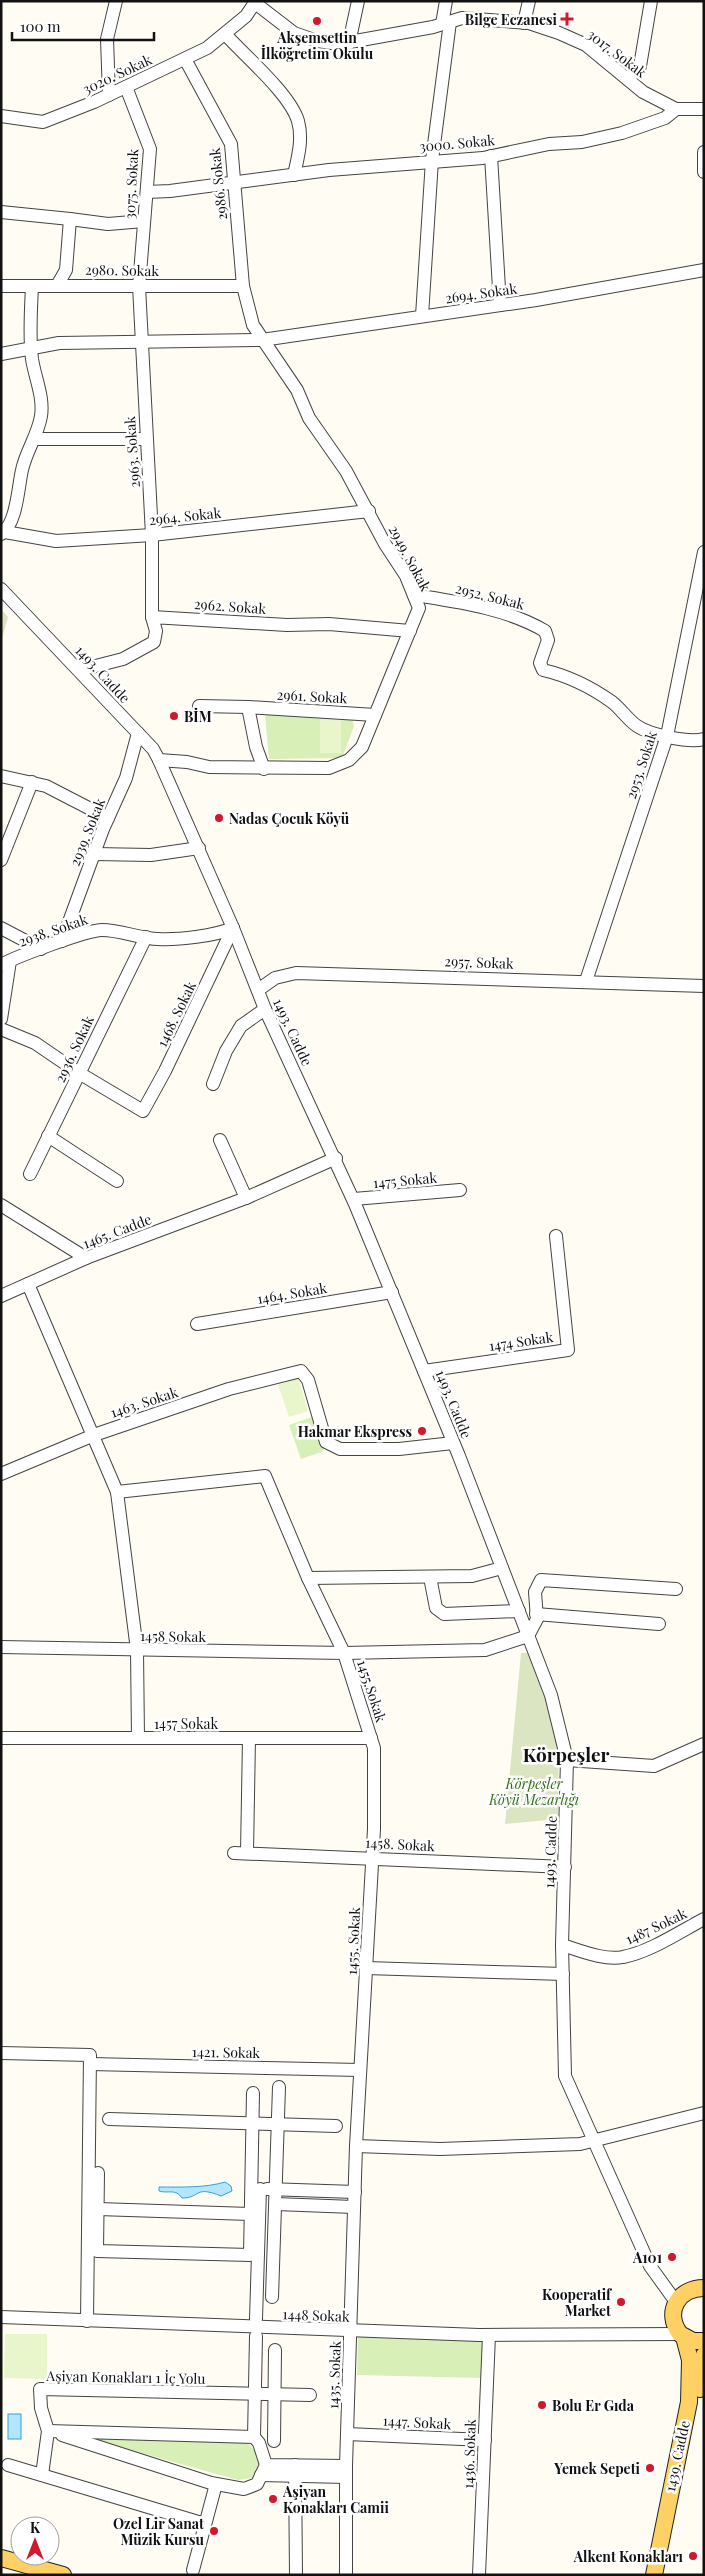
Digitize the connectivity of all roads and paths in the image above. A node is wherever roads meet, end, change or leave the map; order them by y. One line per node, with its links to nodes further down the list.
1 (116, 1): 14 (street)
2 (358, 1): 10 (street)
3 (446, 1): 7 (street)
4 (529, 1): 8 (street)
5 (652, 1): 12 (street)
6 (255, 2): 9 (street, 3020. Sokak); 10 (street, 3017. Sokak)
7 (446, 23): 8 (street, 3017. Sokak); 10 (street, 3017. Sokak); 20 (street)
8 (524, 23): 12 (street, 3017. Sokak)
9 (225, 34): 11 (street, 3020. Sokak); 22 (street)
10 (349, 43)
11 (186, 58): 13 (street, 3020. Sokak); 23 (street, 2986. Sokak)
12 (628, 79): 15 (street, 3017. Sokak)
13 (126, 87): 14 (street, 3020. Sokak); 24 (street, 3075. Sokak)
14 (109, 95): 17 (street, 3020. Sokak)
15 (676, 109): 16 (street, 3017. Sokak); 19 (street, 3000. Sokak)
16 (704, 109)
17 (1, 116)
18 (704, 152): 21 (street)
19 (491, 156): 20 (street, 3000. Sokak); 34 (street)
20 (432, 160): 22 (street, 3000. Sokak); 35 (street)
21 (704, 172)
22 (294, 175): 23 (street, 3000. Sokak)
23 (234, 183): 24 (street, 3000. Sokak); 33 (street, 2986. Sokak)
24 (146, 192): 27 (street, 3075. Sokak)
25 (1, 212): 26 (street)
26 (70, 219): 27 (street); 29 (street)
27 (144, 221): 32 (street, 3075. Sokak)
28 (704, 270): 34 (street, 2694. Sokak)
29 (58, 284): 31 (street, 2980. Sokak); 32 (street, 2980. Sokak)
30 (1, 286): 31 (street, 2980. Sokak)
31 (32, 286): 38 (street)
32 (139, 286): 33 (street, 2980. Sokak); 37 (street, 2963. Sokak)
33 (243, 286): 36 (street, 2949. Sokak)
34 (500, 305): 35 (street, 2694. Sokak)
35 (422, 316): 36 (street, 2694. Sokak)
36 (262, 340): 37 (street); 42 (street, 2949. Sokak)
37 (141, 341): 38 (street); 41 (street, 2963. Sokak)
38 (32, 347): 39 (street); 40 (street)
39 (1, 354)
40 (35, 439): 41 (street); 43 (street)
41 (146, 439): 44 (street, 2963. Sokak)
42 (369, 511): 44 (street, 2964. Sokak); 47 (street, 2949. Sokak)
43 (3, 533): 44 (street, 2964. Sokak)
44 (152, 534): 48 (street, 2963. Sokak)
45 (704, 552): 55 (street, 2953. Sokak)
46 (1, 589): 50 (street, 1493. Cadde)
47 (414, 595): 49 (street, 2949. Sokak); 55 (street, 2952. Sokak)
48 (152, 617): 49 (street, 2962. Sokak); 50 (street)
49 (410, 631): 53 (street, 2949. Sokak)
50 (80, 670): 54 (street, 1493. Cadde)
51 (199, 706): 52 (street, 2961. Sokak)
52 (248, 707): 53 (street, 2961. Sokak); 58 (street)
53 (375, 714): 58 (street, 2949. Sokak)
54 (138, 733): 57 (street, 1493. Cadde); 61 (street, 2939. Sokak)
55 (667, 736): 56 (street, 2952. Sokak); 71 (street, 2953. Sokak)
56 (704, 739)
57 (159, 760): 58 (street, 2949. Sokak); 62 (street, 1493. Cadde)
58 (264, 769)
59 (1, 776): 60 (street)
60 (32, 782): 61 (street); 64 (street)
61 (108, 818): 63 (street, 2939. Sokak)
62 (199, 848): 63 (street); 66 (street, 1493. Cadde)
63 (94, 854): 68 (street, 2939. Sokak)
64 (1, 860)
65 (1, 928): 69 (street)
66 (233, 928): 67 (street, 2938. Sokak); 73 (street, 1493. Cadde); 77 (street, 1468. Sokak)
67 (146, 937): 68 (street, 2938. Sokak); 77 (street, 2936. Sokak)
68 (62, 941): 69 (street, 2938. Sokak)
69 (41, 949): 70 (street, 2938. Sokak)
70 (5, 963): 75 (street)
71 (586, 981): 72 (street, 2957. Sokak); 73 (street, 2957. Sokak)
72 (704, 986)
73 (258, 990): 74 (street, 1493. Cadde)
74 (265, 1009): 78 (street); 81 (street, 1493. Cadde)
75 (1, 1019)
76 (1, 1029): 77 (street)
77 (79, 1074): 79 (street, 2936. Sokak)
78 (213, 1084)
79 (48, 1136): 82 (street, 2936. Sokak); 83 (street)
80 (220, 1140): 85 (street)
81 (336, 1158): 85 (street, 1465. Cadde); 86 (street, 1493. Cadde)
82 (30, 1174)
83 (117, 1181)
84 (460, 1190): 86 (street, 1475 Sokak)
85 (246, 1198): 89 (street, 1465. Cadde)
86 (354, 1199): 91 (street, 1493. Cadde)
87 (1, 1205): 89 (street)
88 (556, 1236): 94 (street, 1474 Sokak)
89 (86, 1258): 90 (street, 1465. Cadde)
90 (28, 1284): 92 (street, 1465. Cadde); 95 (street)
91 (392, 1292): 93 (street, 1464. Sokak); 94 (street, 1493. Cadde)
92 (1, 1296)
93 (197, 1324)
94 (424, 1370): 96 (street, 1493. Cadde)
95 (94, 1435): 96 (street, 1463. Sokak); 97 (street, 1463. Sokak); 98 (street)
96 (453, 1443): 99 (street, 1493. Cadde)
97 (1, 1474)
98 (117, 1492): 101 (street, 1455.Sokak); 108 (street)
99 (502, 1568): 100 (street); 103 (street, 1493. Cadde)
100 (430, 1577): 101 (street); 103 (street)
101 (308, 1578): 109 (street, 1455.Sokak)
102 (676, 1589): 104 (street)
103 (519, 1611): 106 (street, 1493. Cadde)
104 (536, 1614): 105 (street); 106 (street)
105 (658, 1624)
106 (528, 1636): 109 (street, 1458 Sokak); 115 (street, 1493. Cadde)
107 (1, 1647): 108 (street, 1458 Sokak)
108 (137, 1650): 109 (street, 1458 Sokak); 111 (street)
109 (344, 1654): 113 (street, 1455.Sokak)
110 (1, 1738): 111 (street, 1457 Sokak)
111 (138, 1738): 112 (street, 1457 Sokak)
112 (249, 1738): 113 (street, 1457 Sokak); 116 (street, 1458. Sokak)
113 (371, 1738): 116 (street, 1455. Sokak)
114 (699, 1747): 115 (street)
115 (567, 1760): 117 (street, 1493. Cadde)
116 (372, 1857): 117 (street, 1458. Sokak); 120 (street, 1455. Sokak)
117 (565, 1867): 119 (street, 1493. Cadde)
118 (704, 1919): 119 (street, 1487 Sokak)
119 (562, 1945): 121 (street, 1493. Cadde)
120 (366, 1968): 121 (street); 124 (street, 1455. Sokak)
121 (562, 1974): 132 (street, 1493. Cadde)
122 (1, 2053): 123 (street, 1421. Sokak)
123 (90, 2059): 124 (street, 1421. Sokak); 147 (street)
124 (360, 2070): 133 (street, 1455. Sokak)
125 (279, 2087): 130 (street)
126 (253, 2093): 129 (street)
127 (704, 2113): 132 (street)
128 (109, 2119): 129 (street)
129 (252, 2124): 130 (street); 135 (street)
130 (278, 2124): 131 (street); 136 (street)
131 (336, 2126)
132 (594, 2139): 133 (street); 144 (street, 1493. Cadde)
133 (356, 2146): 137 (street, 1435. Sokak)
134 (98, 2172): 140 (street)
135 (256, 2189): 136 (street); 141 (street); 146 (street)
136 (276, 2189): 137 (street); 138 (street)
137 (355, 2192): 139 (street, 1435. Sokak)
138 (276, 2204): 139 (street); 143 (street)
139 (354, 2207): 148 (street, 1435. Sokak)
140 (98, 2209): 141 (street); 141 (street)
141 (250, 2214)
142 (704, 2288): 144 (main road)
143 (272, 2297)
144 (676, 2302): 149 (main road, 1439. Cadde)
145 (1, 2317): 147 (street, 1448 Sokak)
146 (256, 2319)
147 (87, 2321): 148 (street, 1448 Sokak)
148 (351, 2331): 150 (street, 1448 Sokak); 160 (street, 1435. Sokak)
149 (680, 2332): 150 (street, 1448 Sokak); 152 (main road); 177 (main road, 1439. Cadde)
150 (489, 2335): 162 (street, 1436. Sokak)
151 (256, 2339): 157 (street)
152 (704, 2341)
153 (275, 2350): 156 (street)
154 (704, 2355): 155 (main road, 1439. Cadde)
155 (702, 2374): 178 (main road, 1439. Cadde)
156 (275, 2394): 157 (street, Aşiyan Konakları 1 İç Yolu); 158 (street, Aşiyan Konakları 1 İç Yolu); 163 (street)
157 (253, 2395): 159 (street, Aşiyan Konakları 1 İç Yolu); 161 (street)
158 (310, 2395)
159 (48, 2431): 161 (street); 168 (street, Aşiyan Konakları 1 İç Yolu); 169 (street)
160 (347, 2434): 162 (street, 1447. Sokak); 167 (street, 1435. Sokak)
161 (254, 2437): 165 (street)
162 (484, 2440): 176 (street, 1436. Sokak)
163 (274, 2441)
164 (8, 2464): 168 (street)
165 (263, 2470): 166 (street); 169 (street)
166 (295, 2471): 167 (street); 174 (street)
167 (346, 2471): 175 (street, 1435. Sokak)
168 (42, 2475): 170 (street)
169 (216, 2484): 170 (street)
170 (205, 2524): 172 (street)
171 (1, 2558): 173 (main road)
172 (193, 2570)
173 (63, 2575)
174 (296, 2575)
175 (346, 2575)
176 (479, 2575)
177 (654, 2575)
178 (664, 2575)

